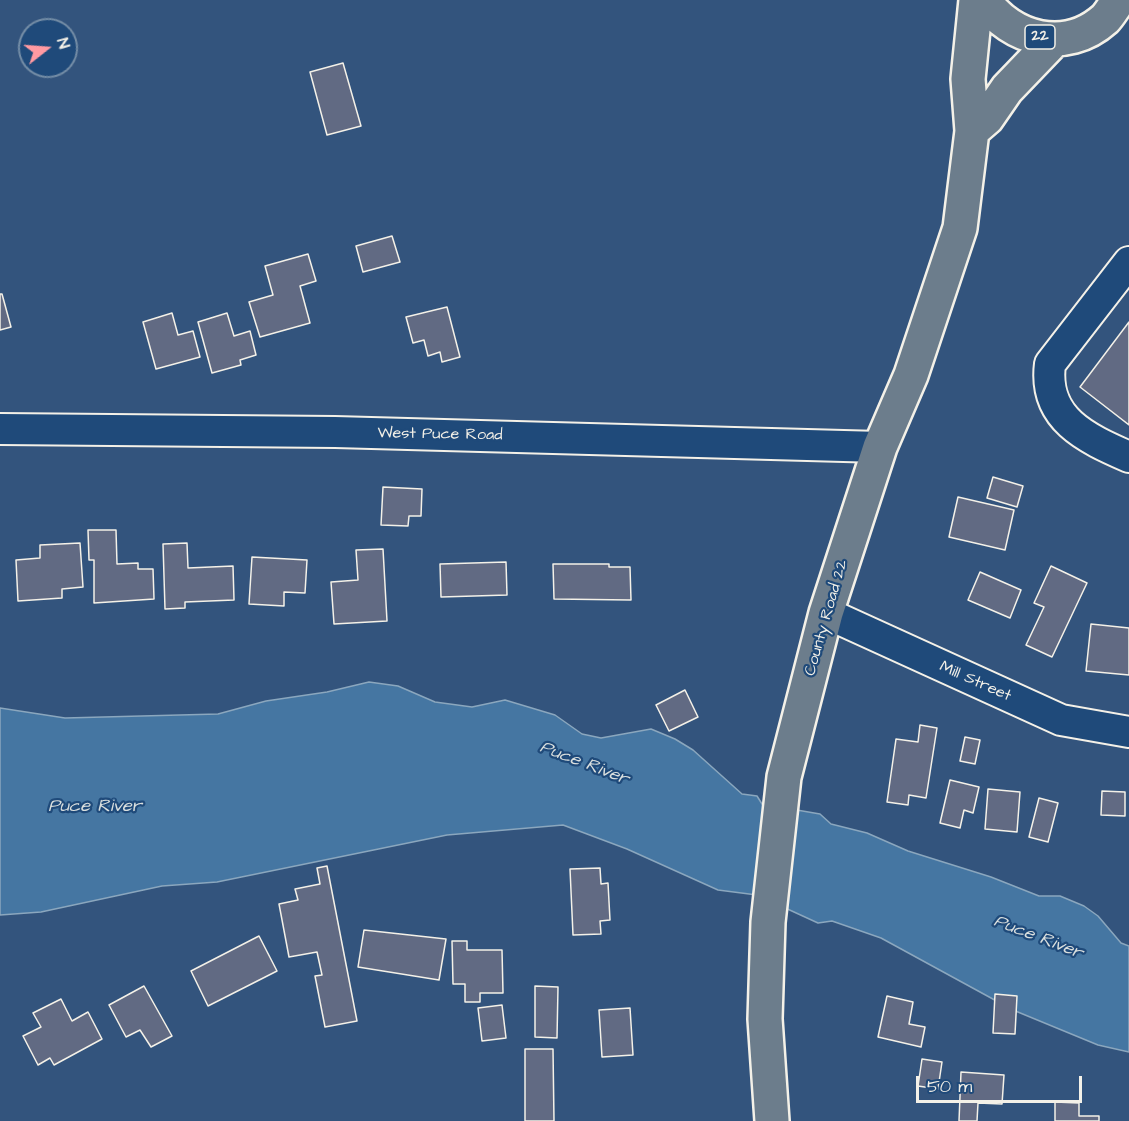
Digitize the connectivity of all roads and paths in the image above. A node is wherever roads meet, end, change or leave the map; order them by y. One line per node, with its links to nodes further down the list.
1 (976, 0): 5 (main road, County Road 22)
2 (984, 0): 4 (main road, 22)
3 (1118, 14): 4 (main road, 22)
4 (1055, 39): 5 (main road, 22)
5 (972, 131): 8 (main road, County Road 22)
6 (1129, 262): 9 (street)
7 (0, 429): 8 (street, West Puce Road)
8 (880, 447): 10 (main road, County Road 22)
9 (1129, 457)
10 (826, 613): 11 (street, Mill Street); 12 (main road, County Road 22)
11 (1129, 732)
12 (772, 1121)

